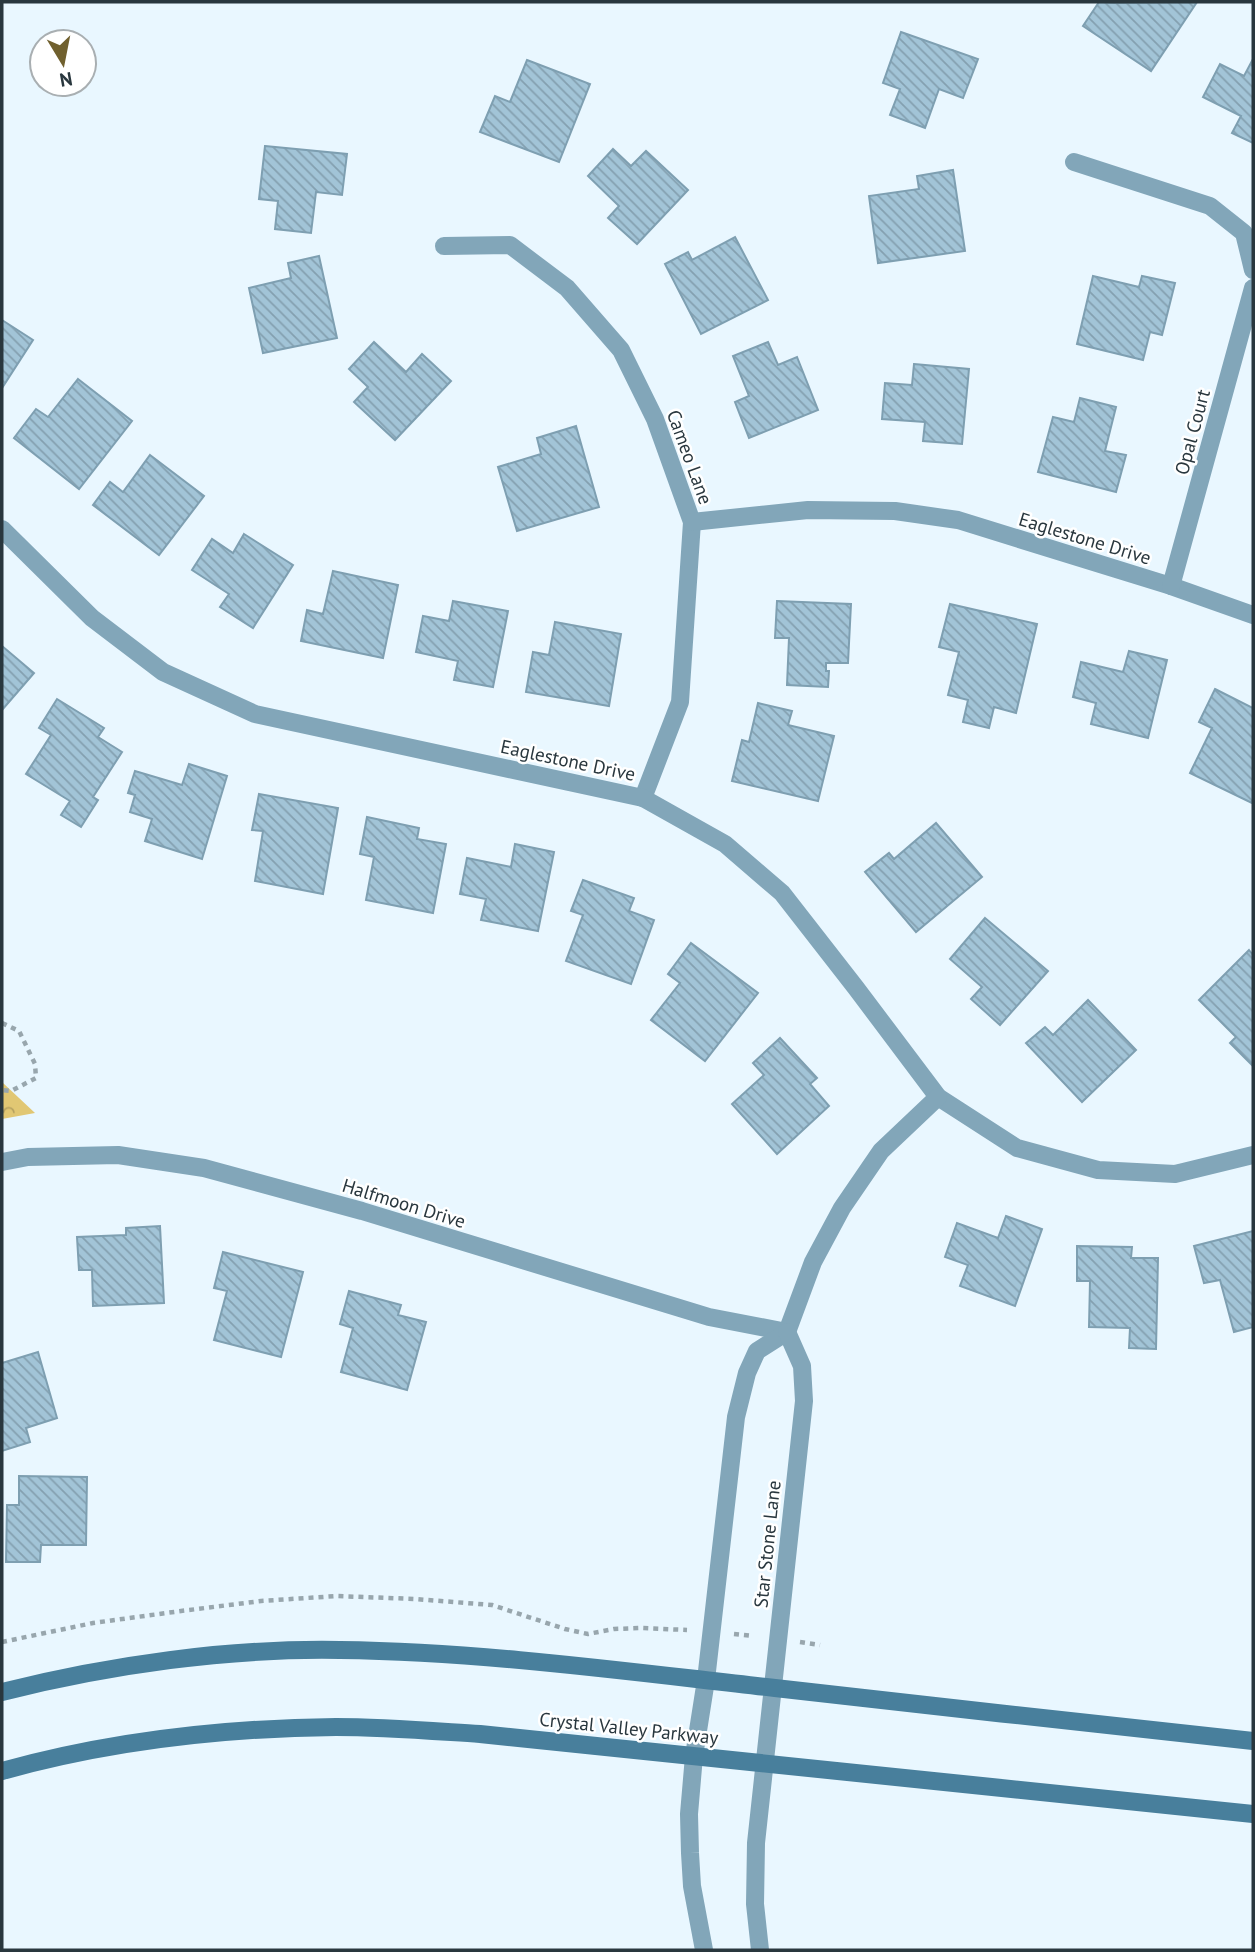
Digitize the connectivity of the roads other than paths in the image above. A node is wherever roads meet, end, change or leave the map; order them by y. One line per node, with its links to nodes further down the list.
1 (1074, 162): 3 (street)
2 (444, 246): 5 (street, Cameo Lane)
3 (1253, 270)
4 (1253, 288): 7 (street, Opal Court)
5 (692, 522): 7 (street, Eaglestone Drive); 9 (street, Cameo Lane)
6 (2, 529): 9 (street, Eaglestone Drive)
7 (1171, 586): 8 (street, Eaglestone Drive)
8 (1253, 615)
9 (643, 798): 10 (street, Eaglestone Drive)
10 (938, 1097): 11 (street, Eaglestone Drive); 13 (street)
11 (1253, 1155)
12 (2, 1162): 13 (street, Halfmoon Drive)
13 (787, 1332): 14 (street); 15 (street, Star Stone Lane)
14 (706, 1680): 15 (main road); 16 (main road); 18 (street)
15 (773, 1688): 17 (main road); 19 (street, Star Stone Lane)
16 (2, 1692)
17 (1253, 1741)
18 (694, 1756): 19 (main road, Crystal Valley Parkway); 20 (main road, Crystal Valley Parkway); 22 (street)
19 (764, 1763): 21 (main road, Crystal Valley Parkway); 23 (street, Star Stone Lane)
20 (2, 1771)
21 (1253, 1814)
22 (704, 1950)
23 (760, 1950)

